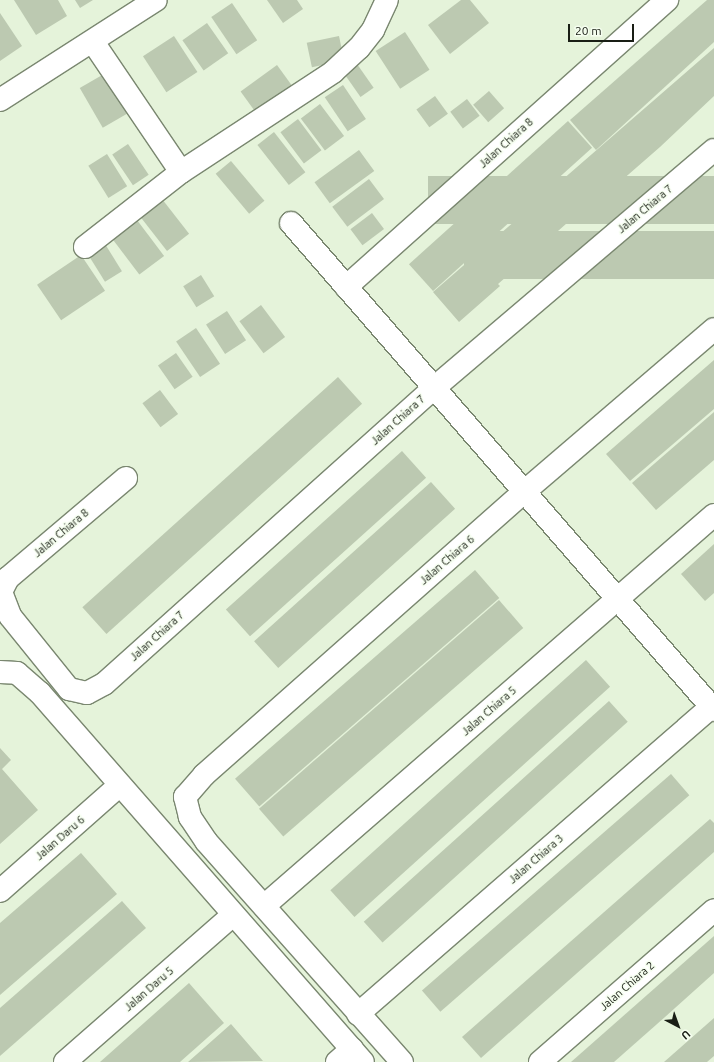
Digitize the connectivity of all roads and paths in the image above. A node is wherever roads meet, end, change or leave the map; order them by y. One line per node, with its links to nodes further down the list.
1 (156, 0): 4 (street)
2 (387, 0): 7 (street)
3 (667, 0): 10 (street, Jalan Chiara 8)
4 (94, 42): 5 (street); 7 (street)
5 (0, 100)
6 (714, 150): 12 (street, Jalan Chiara 7)
7 (181, 172): 9 (street)
8 (291, 224): 10 (street)
9 (84, 247)
10 (346, 287): 12 (street)
11 (714, 329): 14 (street, Jalan Chiara 6)
12 (434, 388): 14 (street); 16 (street, Jalan Chiara 7)
13 (126, 478): 16 (street, Jalan Chiara 8)
14 (524, 492): 17 (street); 22 (street, Jalan Chiara 6)
15 (714, 515): 17 (street, Jalan Chiara 5)
16 (1, 592)
17 (617, 599): 19 (street); 22 (street, Jalan Chiara 5)
18 (0, 672): 20 (street)
19 (713, 707): 25 (street, Jalan Chiara 3)
20 (120, 785): 21 (street, Jalan Daru 6); 24 (street)
21 (0, 891)
22 (264, 906): 25 (street)
23 (714, 910): 29 (street, Jalan Chiara 2)
24 (232, 916): 26 (street); 27 (street, Jalan Daru 5)
25 (358, 1014): 28 (street)
26 (351, 1058)
27 (65, 1062)
28 (402, 1062)
29 (540, 1062)

